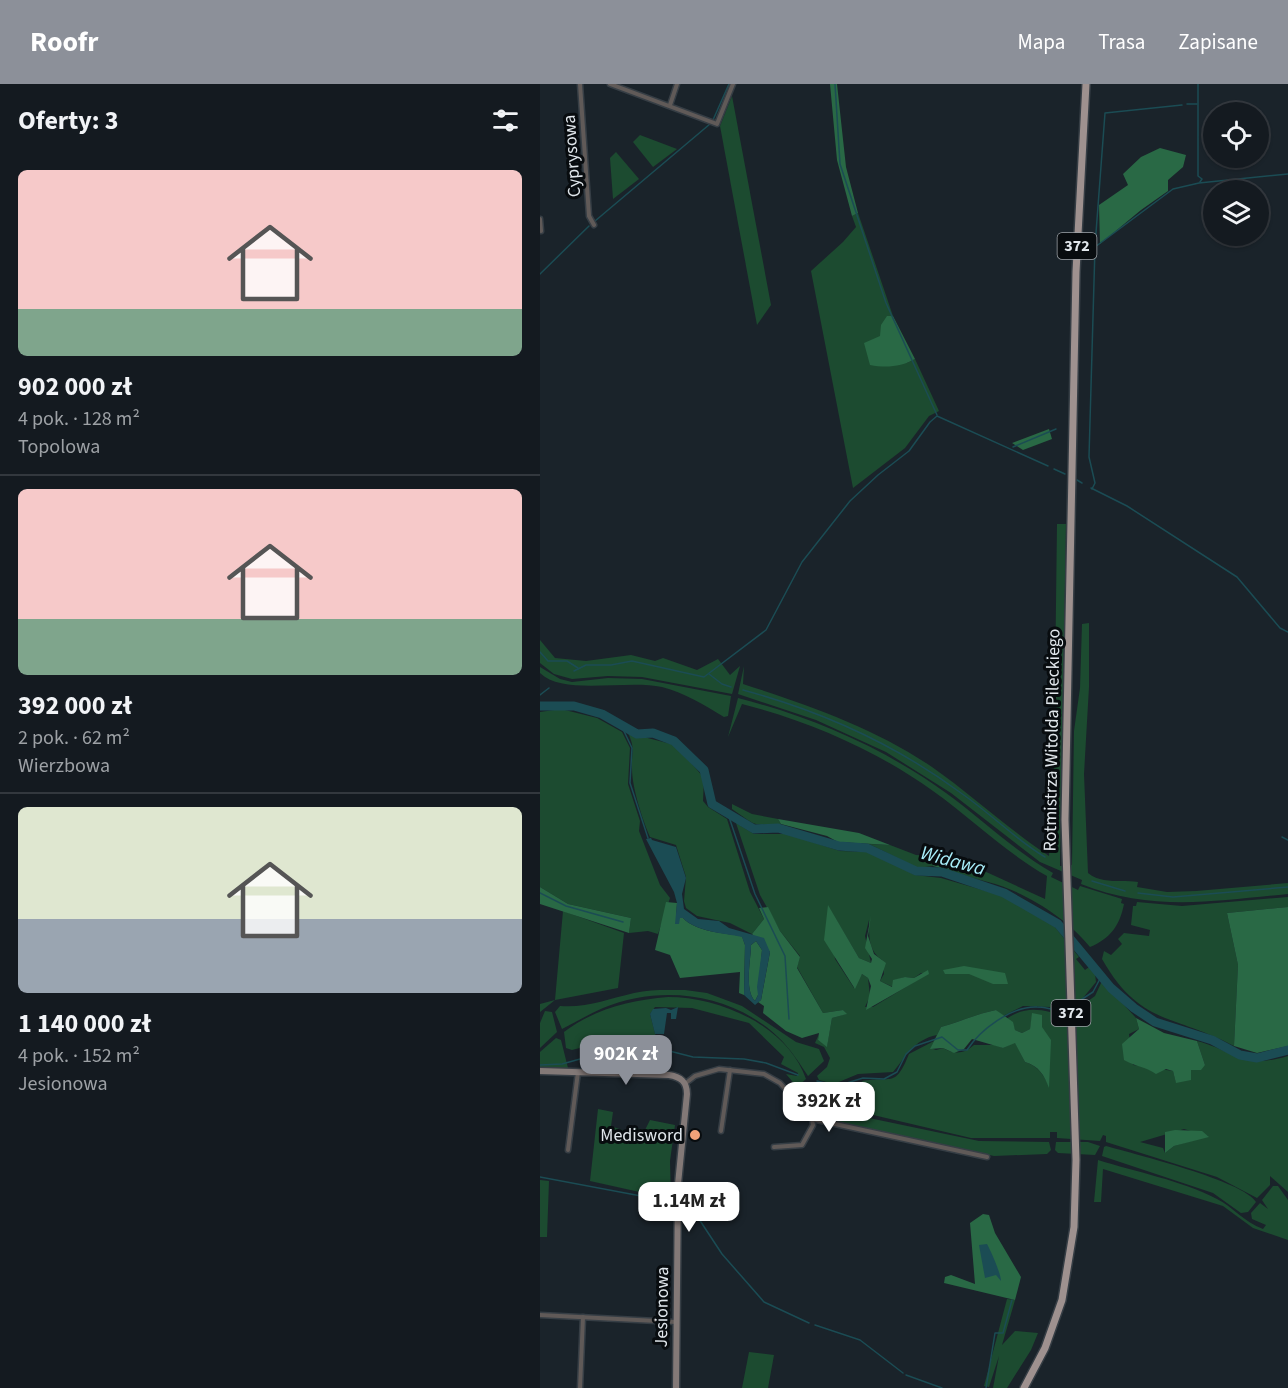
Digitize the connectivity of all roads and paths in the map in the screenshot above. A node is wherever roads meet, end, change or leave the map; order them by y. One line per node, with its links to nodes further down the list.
1 (580, 84): 8 (street, Cyprysowa)
2 (610, 84): 6 (street)
3 (677, 84): 6 (street)
4 (733, 84): 6 (street)
5 (1086, 84): 24 (main road, Rotmistrza Witolda Pileckiego / 372)
6 (670, 105)
7 (540, 219): 9 (street)
8 (594, 225)
9 (541, 231)
10 (730, 1070): 13 (street); 14 (street); 15 (street)
11 (540, 1071): 12 (street)
12 (578, 1072): 13 (street); 17 (street)
13 (686, 1083): 21 (street, Jesionowa)
14 (812, 1119): 16 (street); 18 (street)
15 (721, 1131)
16 (774, 1147)
17 (568, 1150)
18 (987, 1157)
19 (540, 1315): 20 (street)
20 (583, 1317): 21 (street); 22 (street)
21 (677, 1322): 23 (street, Jesionowa)
22 (580, 1388)
23 (676, 1388)
24 (1024, 1388)

